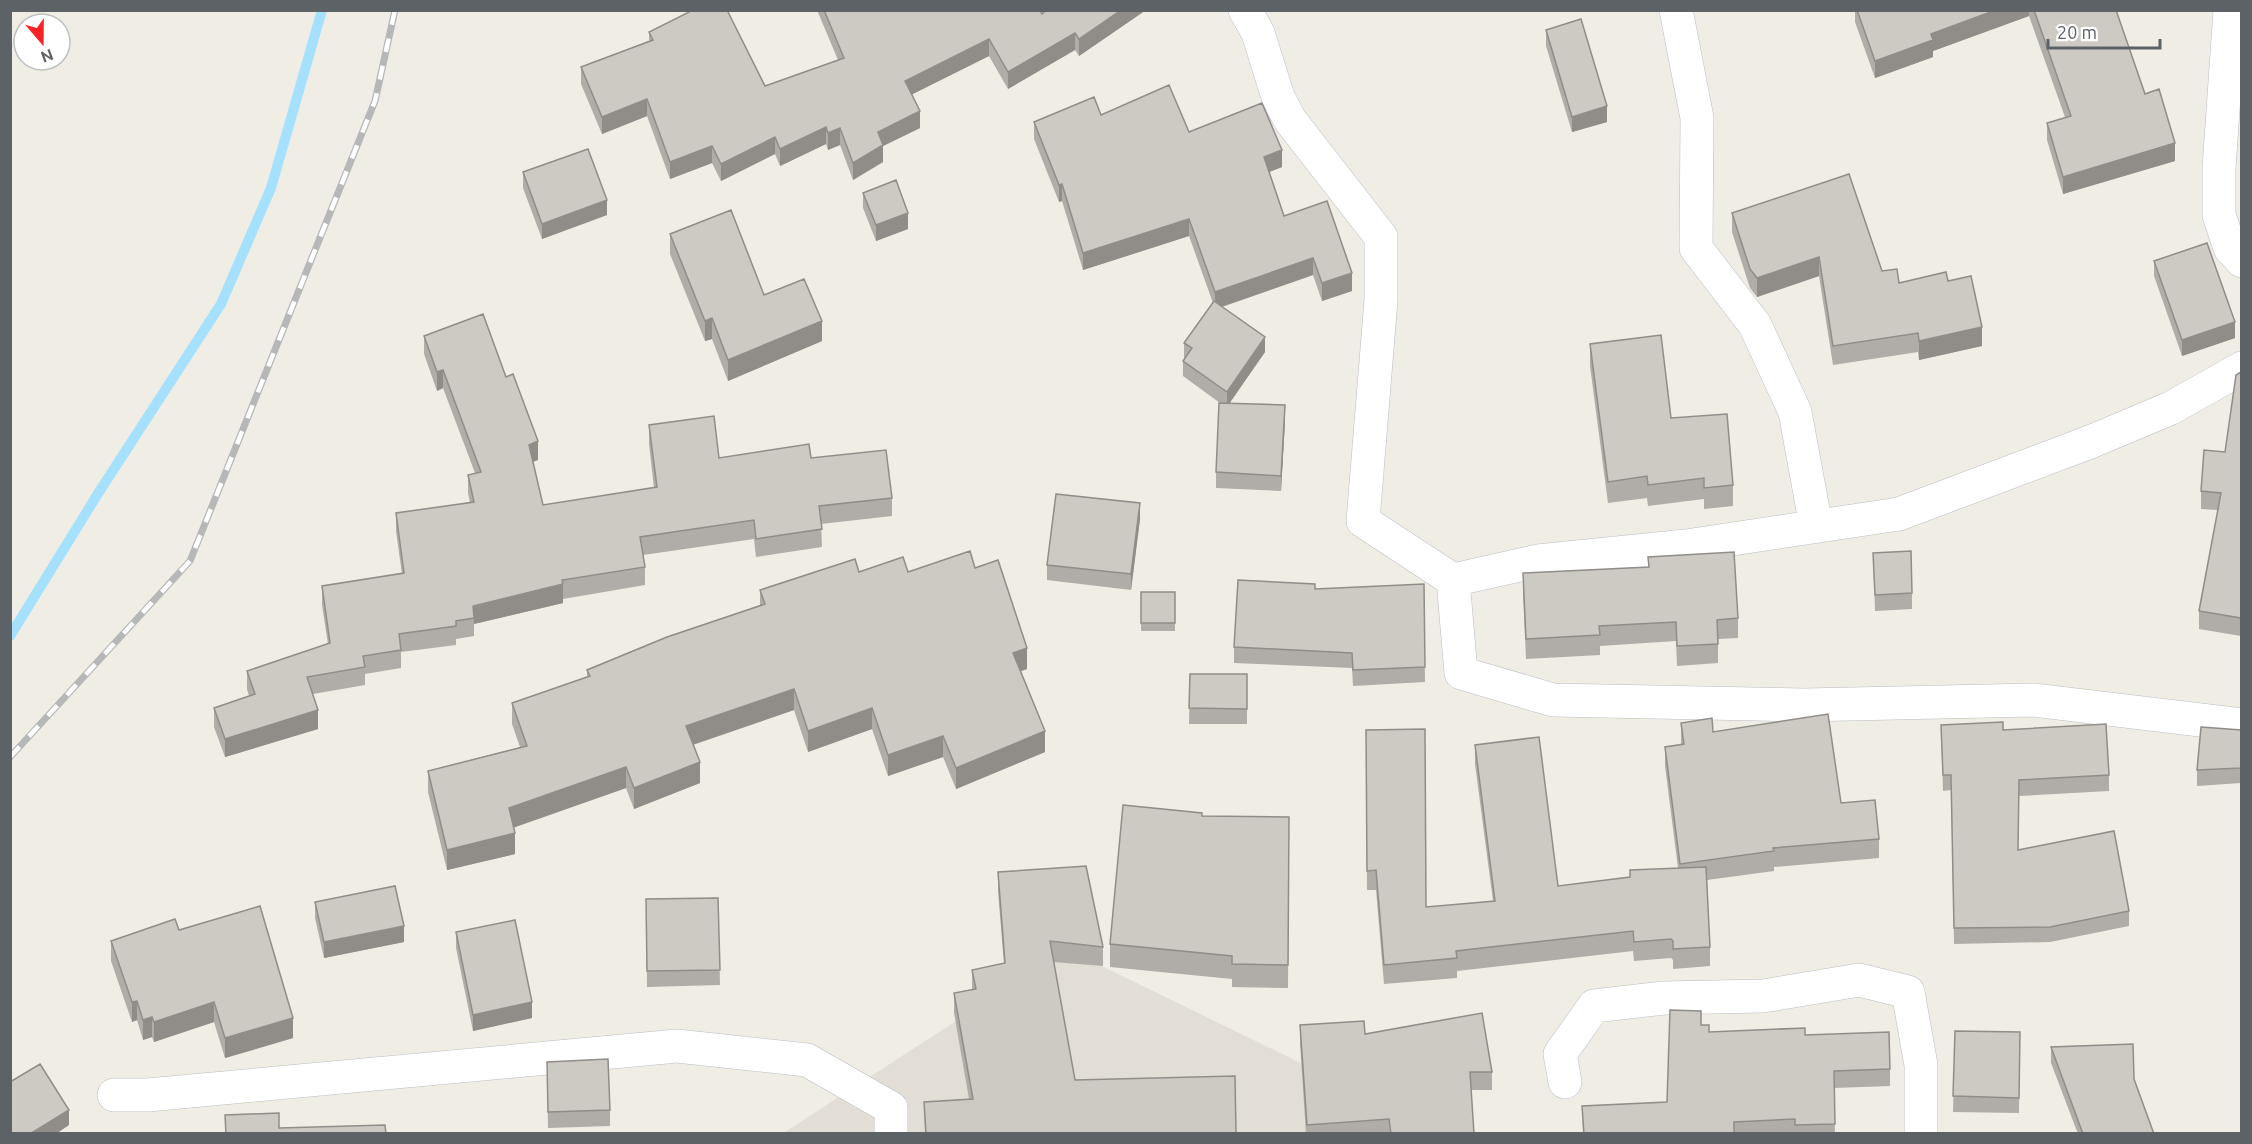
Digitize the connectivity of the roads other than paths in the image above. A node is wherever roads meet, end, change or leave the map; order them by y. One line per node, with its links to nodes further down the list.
1 (1245, 10): 7 (street)
2 (1676, 10): 6 (street)
3 (2230, 10): 4 (street)
4 (2241, 261)
5 (2241, 368): 6 (street)
6 (1816, 526): 7 (street)
7 (1453, 580): 8 (street)
8 (2241, 725)
9 (1565, 1082): 12 (street)
10 (114, 1095): 11 (street)
11 (891, 1134)
12 (1921, 1134)

